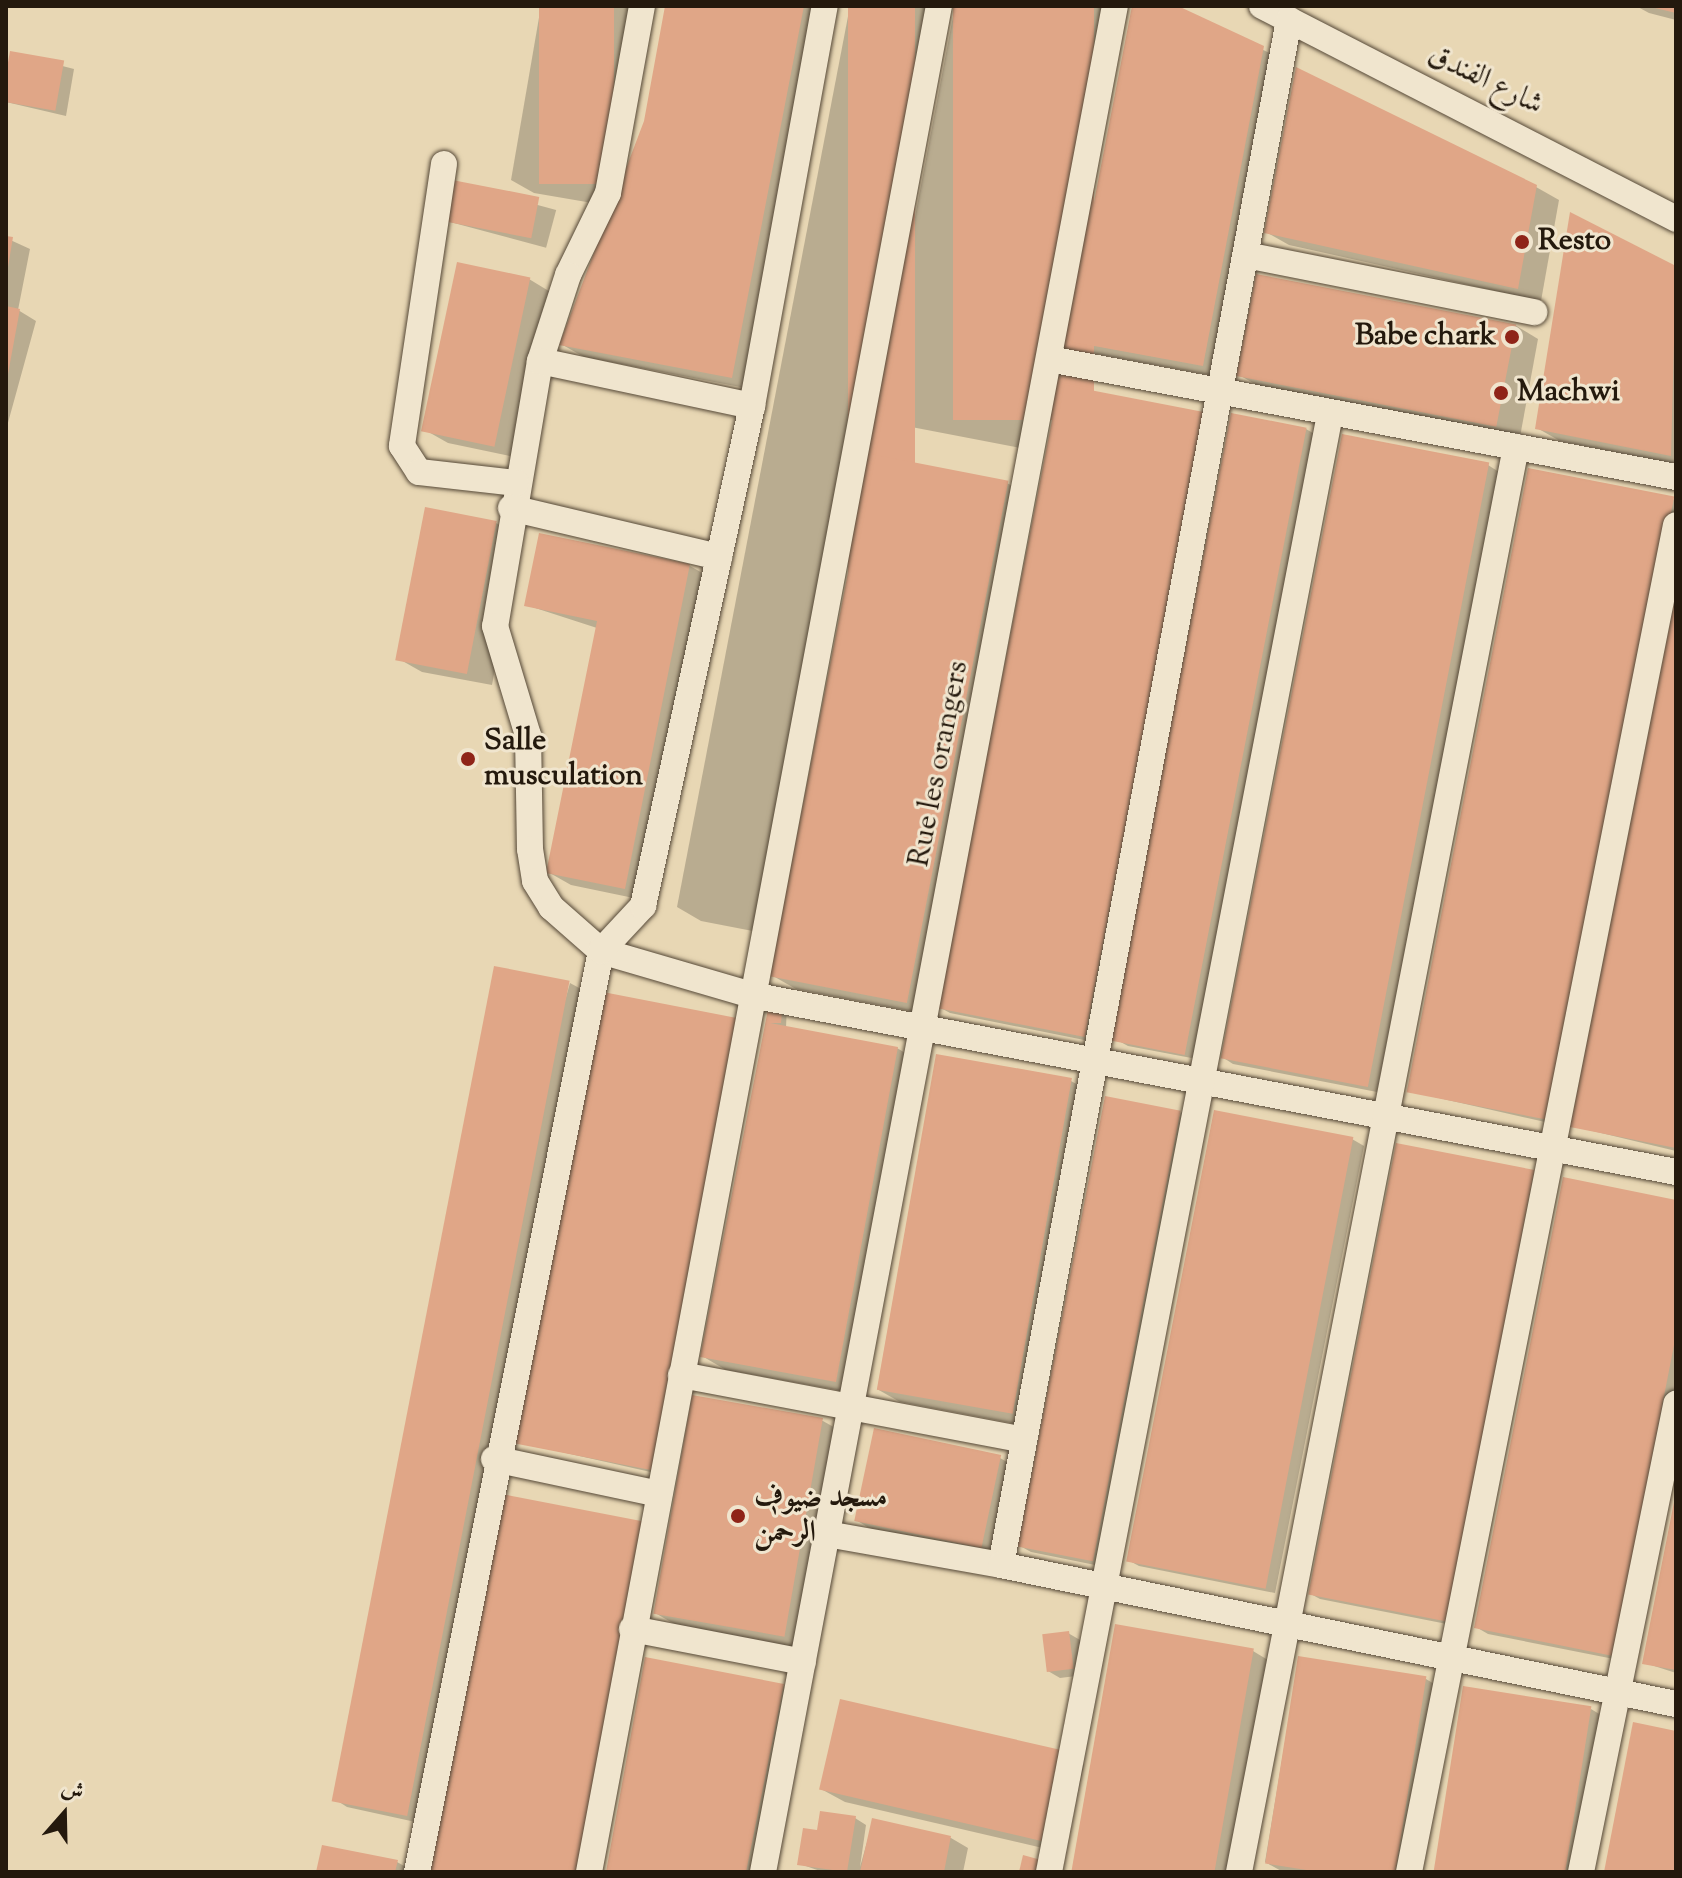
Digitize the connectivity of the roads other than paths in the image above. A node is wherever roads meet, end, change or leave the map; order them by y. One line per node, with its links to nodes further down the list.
1 (642, 6): 12 (street)
2 (825, 6): 14 (street)
3 (939, 6): 22 (street)
4 (1115, 6): 11 (street, Rue les orangers)
5 (1262, 6): 6 (street, شارع الفندق)
6 (1289, 20): 8 (street, شارع الفندق); 9 (street)
7 (444, 164): 18 (street)
8 (1676, 219)
9 (1246, 255): 10 (street); 13 (street)
10 (1534, 312)
11 (1049, 359): 13 (street); 23 (street, Rue les orangers)
12 (540, 361): 14 (street); 18 (street)
13 (1220, 392): 15 (street); 24 (street)
14 (752, 406): 20 (street)
15 (1330, 414): 16 (street); 25 (street)
16 (1516, 449): 17 (street); 26 (street)
17 (1676, 477)
18 (513, 495): 20 (street); 21 (street)
19 (1676, 525): 27 (street)
20 (719, 557): 21 (street)
21 (601, 951): 22 (street); 33 (street)
22 (751, 995): 23 (street); 29 (street)
23 (923, 1027): 24 (street); 31 (street, Rue les orangers)
24 (1095, 1061): 25 (street); 32 (street)
25 (1202, 1081): 26 (street); 37 (street)
26 (1386, 1116): 27 (street); 38 (street)
27 (1552, 1148): 28 (street); 40 (street)
28 (1676, 1172)
29 (681, 1375): 31 (street); 34 (street)
30 (1676, 1404): 42 (street)
31 (851, 1406): 32 (street); 35 (street, Rue les orangers)
32 (1024, 1440): 36 (street)
33 (494, 1459): 34 (street); 44 (street)
34 (659, 1494): 39 (street)
35 (827, 1534): 36 (street); 41 (street, Rue les orangers)
36 (1001, 1565): 37 (street)
37 (1105, 1587): 38 (street); 47 (street)
38 (1287, 1625): 40 (street); 48 (street)
39 (632, 1629): 41 (street); 45 (street)
40 (1451, 1659): 42 (street); 49 (street)
41 (803, 1662): 46 (street, Rue les orangers)
42 (1617, 1693): 43 (street); 50 (street)
43 (1676, 1704)
44 (417, 1872)
45 (589, 1872)
46 (763, 1872)
47 (1049, 1872)
48 (1239, 1872)
49 (1409, 1872)
50 (1581, 1872)

